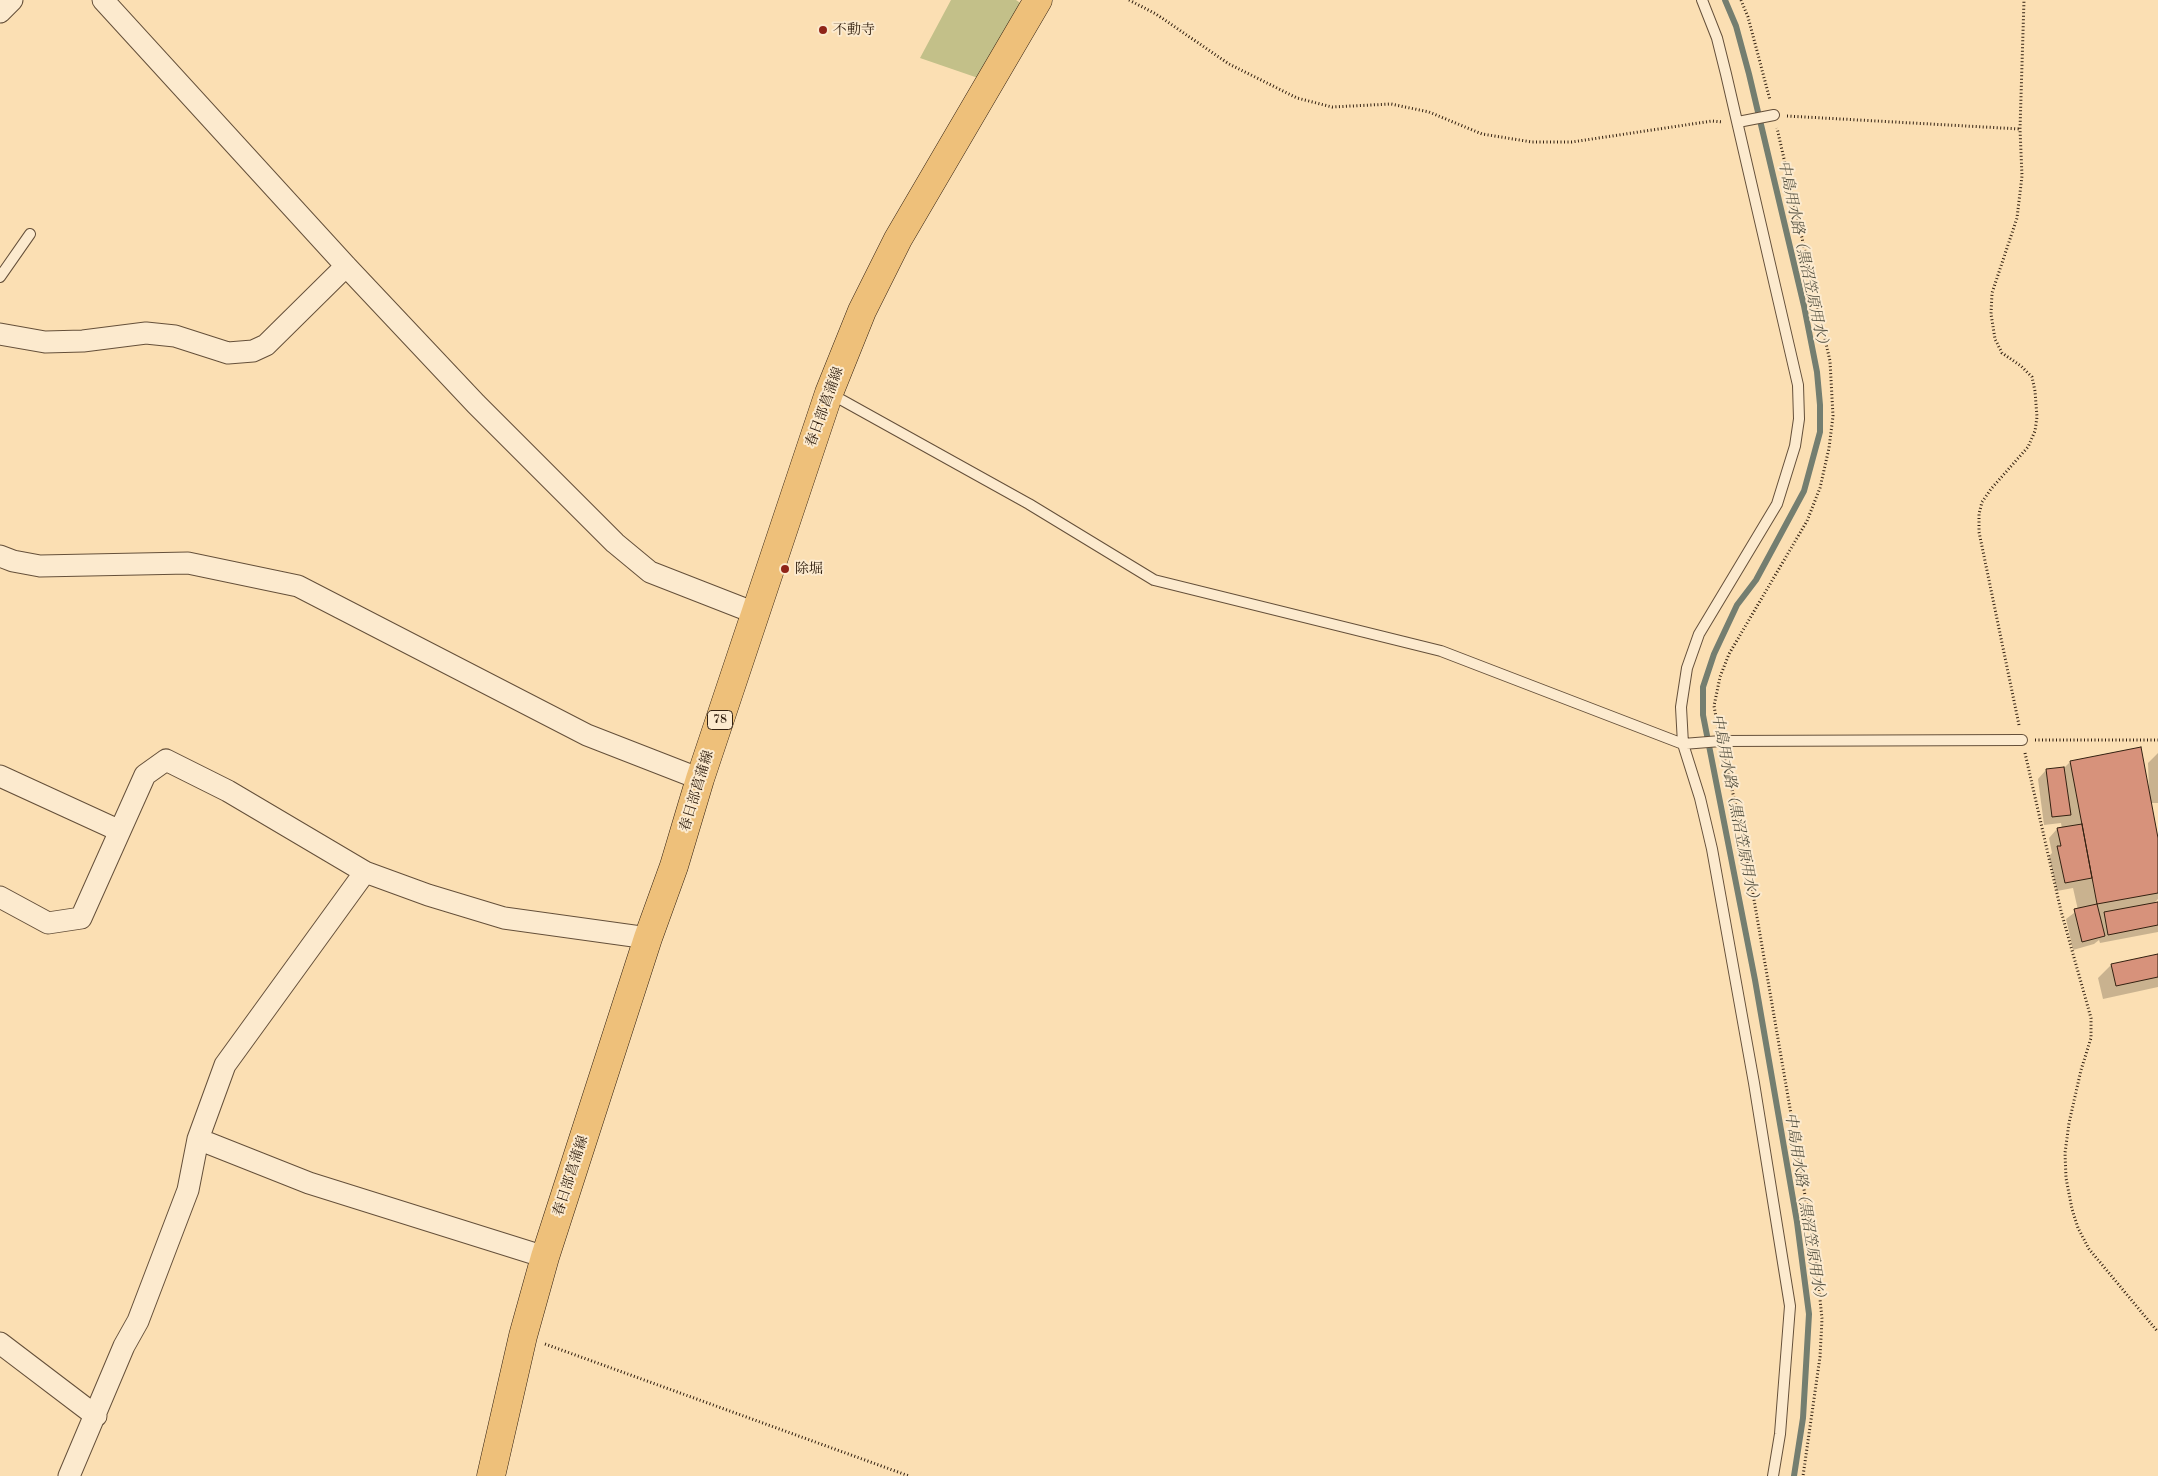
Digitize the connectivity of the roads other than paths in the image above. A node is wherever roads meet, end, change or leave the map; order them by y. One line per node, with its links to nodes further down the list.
1 (12, 0): 5 (street)
2 (103, 0): 9 (street)
3 (1038, 0): 12 (main road, 春日部菖蒲線 / 78)
4 (1702, 0): 7 (lane)
5 (0, 12)
6 (1772, 115): 7 (lane)
7 (1743, 121): 16 (lane)
8 (30, 234): 10 (lane)
9 (346, 266): 11 (street); 14 (street)
10 (0, 277)
11 (0, 334)
12 (829, 393): 14 (main road, 春日部菖蒲線 / 78); 16 (lane)
13 (0, 556): 18 (street)
14 (756, 613): 18 (main road, 春日部菖蒲線 / 78)
15 (2022, 740): 16 (lane)
16 (1688, 744): 29 (lane)
17 (0, 776): 19 (street)
18 (700, 779): 22 (main road, 春日部菖蒲線 / 78)
19 (120, 831): 20 (street); 21 (street)
20 (365, 872): 22 (street); 23 (street)
21 (0, 897)
22 (648, 938): 24 (main road, 春日部菖蒲線 / 78)
23 (198, 1139): 24 (street); 26 (street)
24 (545, 1257): 28 (main road, 春日部菖蒲線 / 78)
25 (0, 1344): 26 (street)
26 (96, 1416): 27 (street)
27 (69, 1476)
28 (491, 1476)
29 (1773, 1476)

